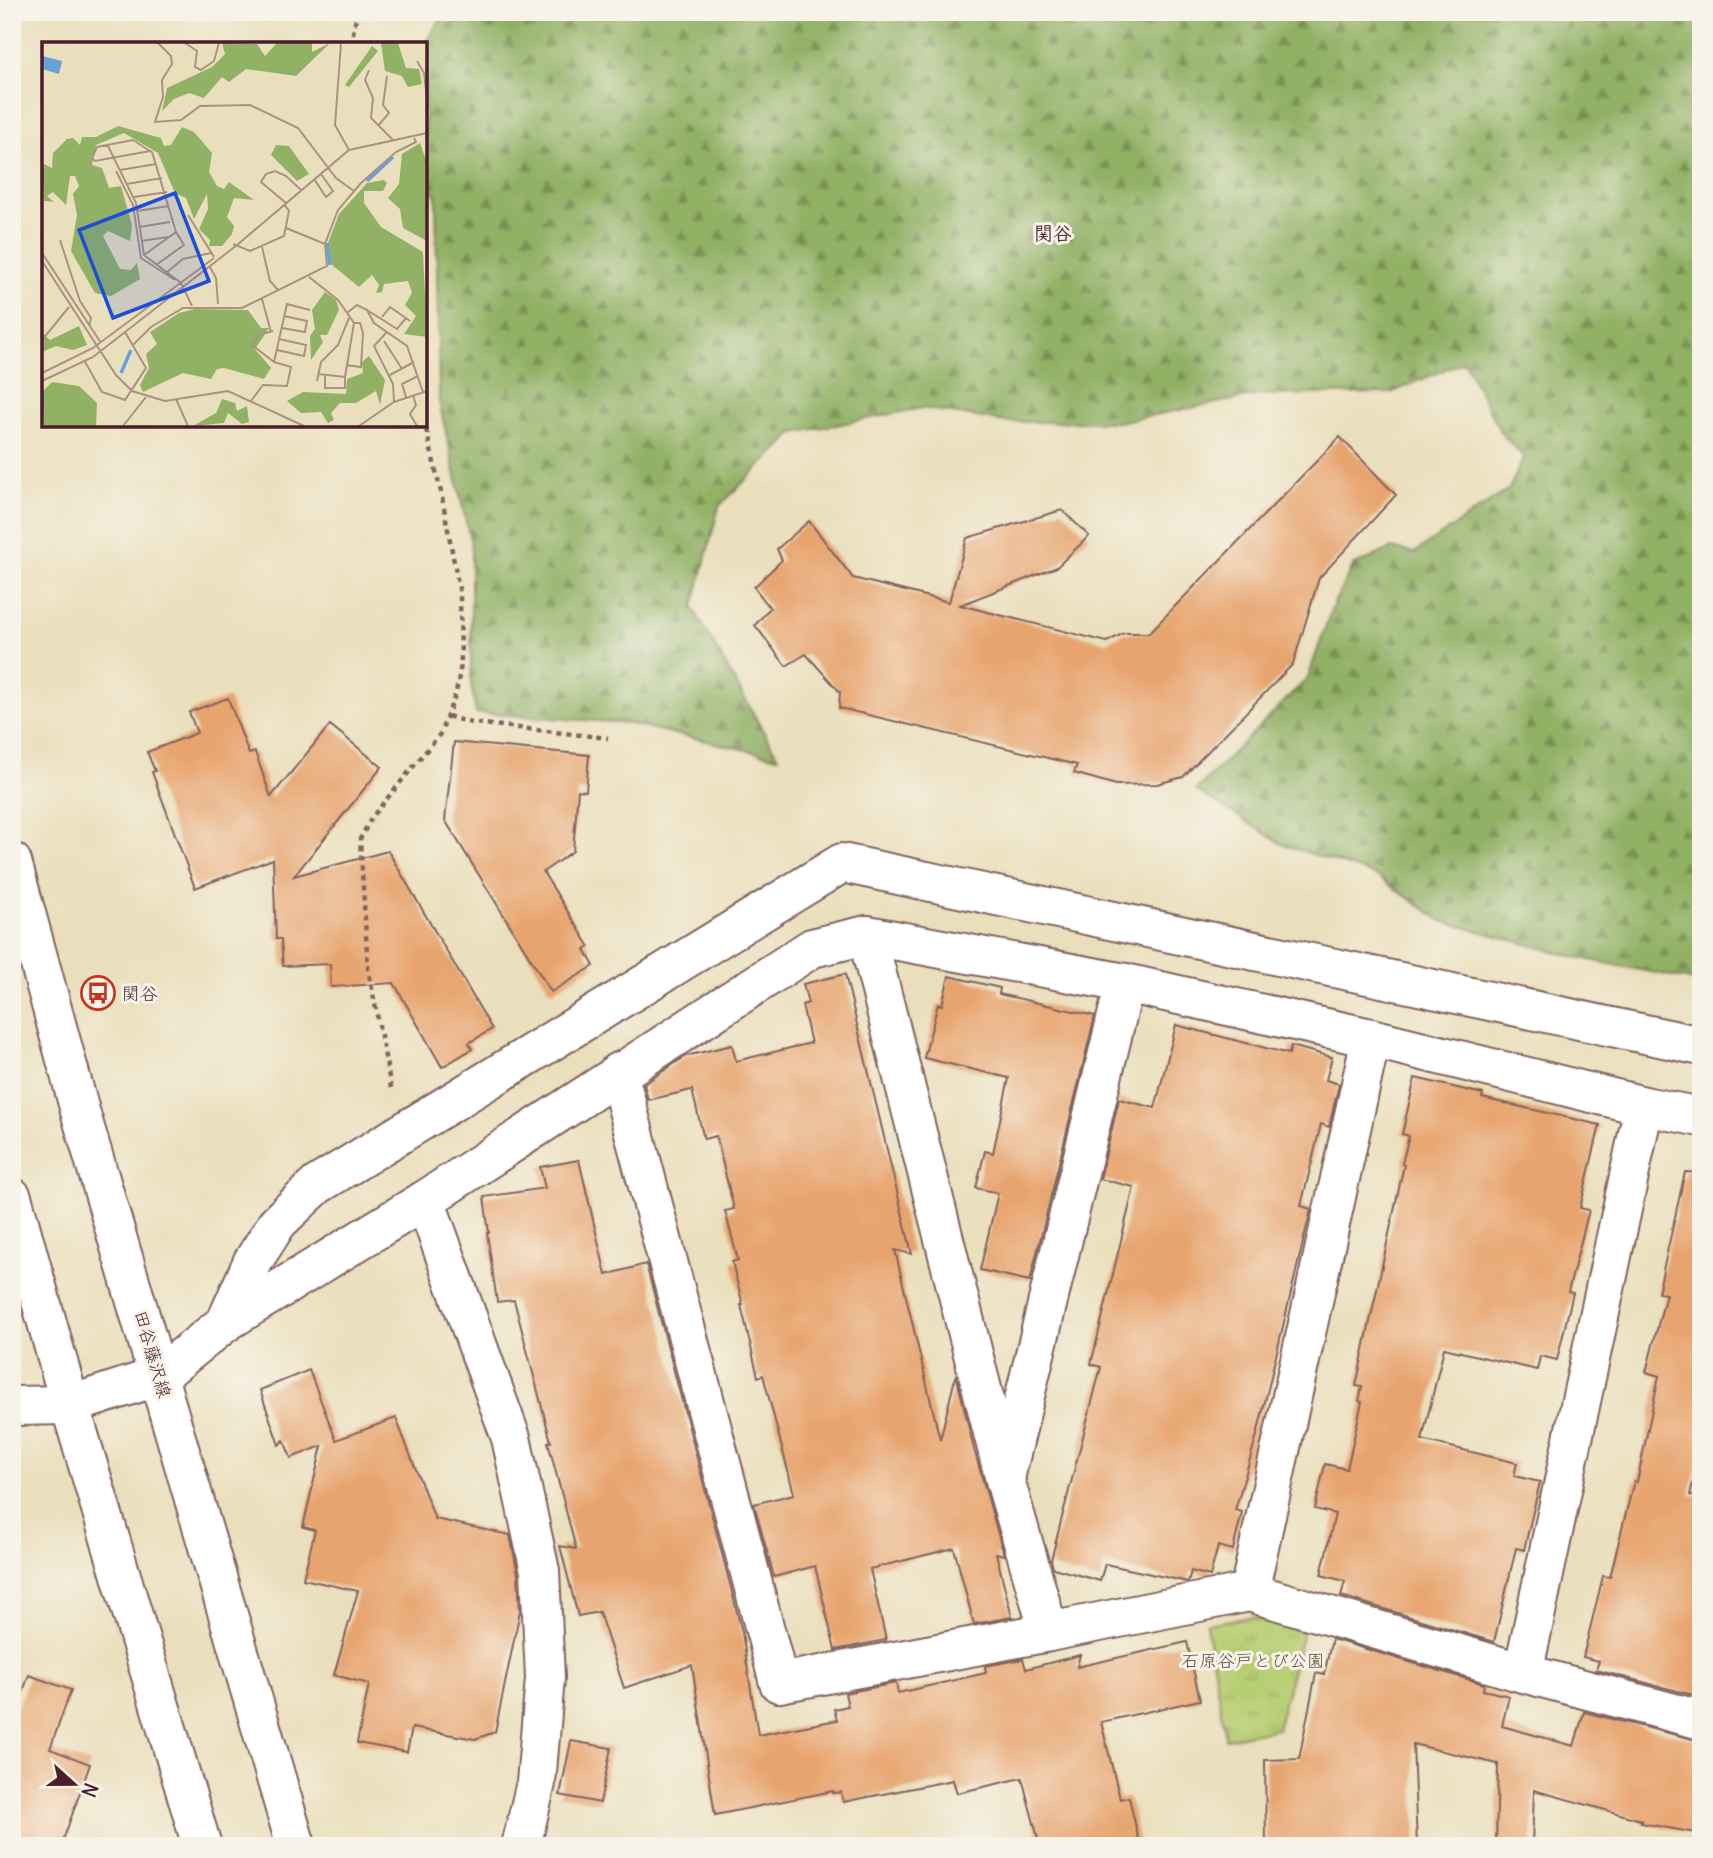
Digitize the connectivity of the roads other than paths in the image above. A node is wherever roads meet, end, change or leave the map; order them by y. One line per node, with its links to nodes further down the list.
1 (12, 862): 12 (street, 田谷藤沢線)
2 (867, 935): 3 (street); 6 (street); 15 (street)
3 (1125, 983): 4 (street); 15 (street)
4 (1371, 1038): 7 (street); 16 (street)
5 (1701, 1046): 11 (street)
6 (618, 1072): 10 (street); 17 (street)
7 (1644, 1106): 8 (street); 18 (street)
8 (1701, 1117)
9 (12, 1197): 13 (street)
10 (425, 1200): 11 (street); 22 (street)
11 (226, 1322): 12 (street)
12 (159, 1376): 13 (street); 21 (street, 田谷藤沢線)
13 (70, 1405): 14 (street); 20 (street)
14 (12, 1406)
15 (1005, 1480): 17 (street)
16 (1249, 1592): 17 (street); 18 (street)
17 (1049, 1632)
18 (1523, 1673): 19 (street)
19 (1701, 1720)
20 (202, 1846)
21 (296, 1846)
22 (521, 1846)

